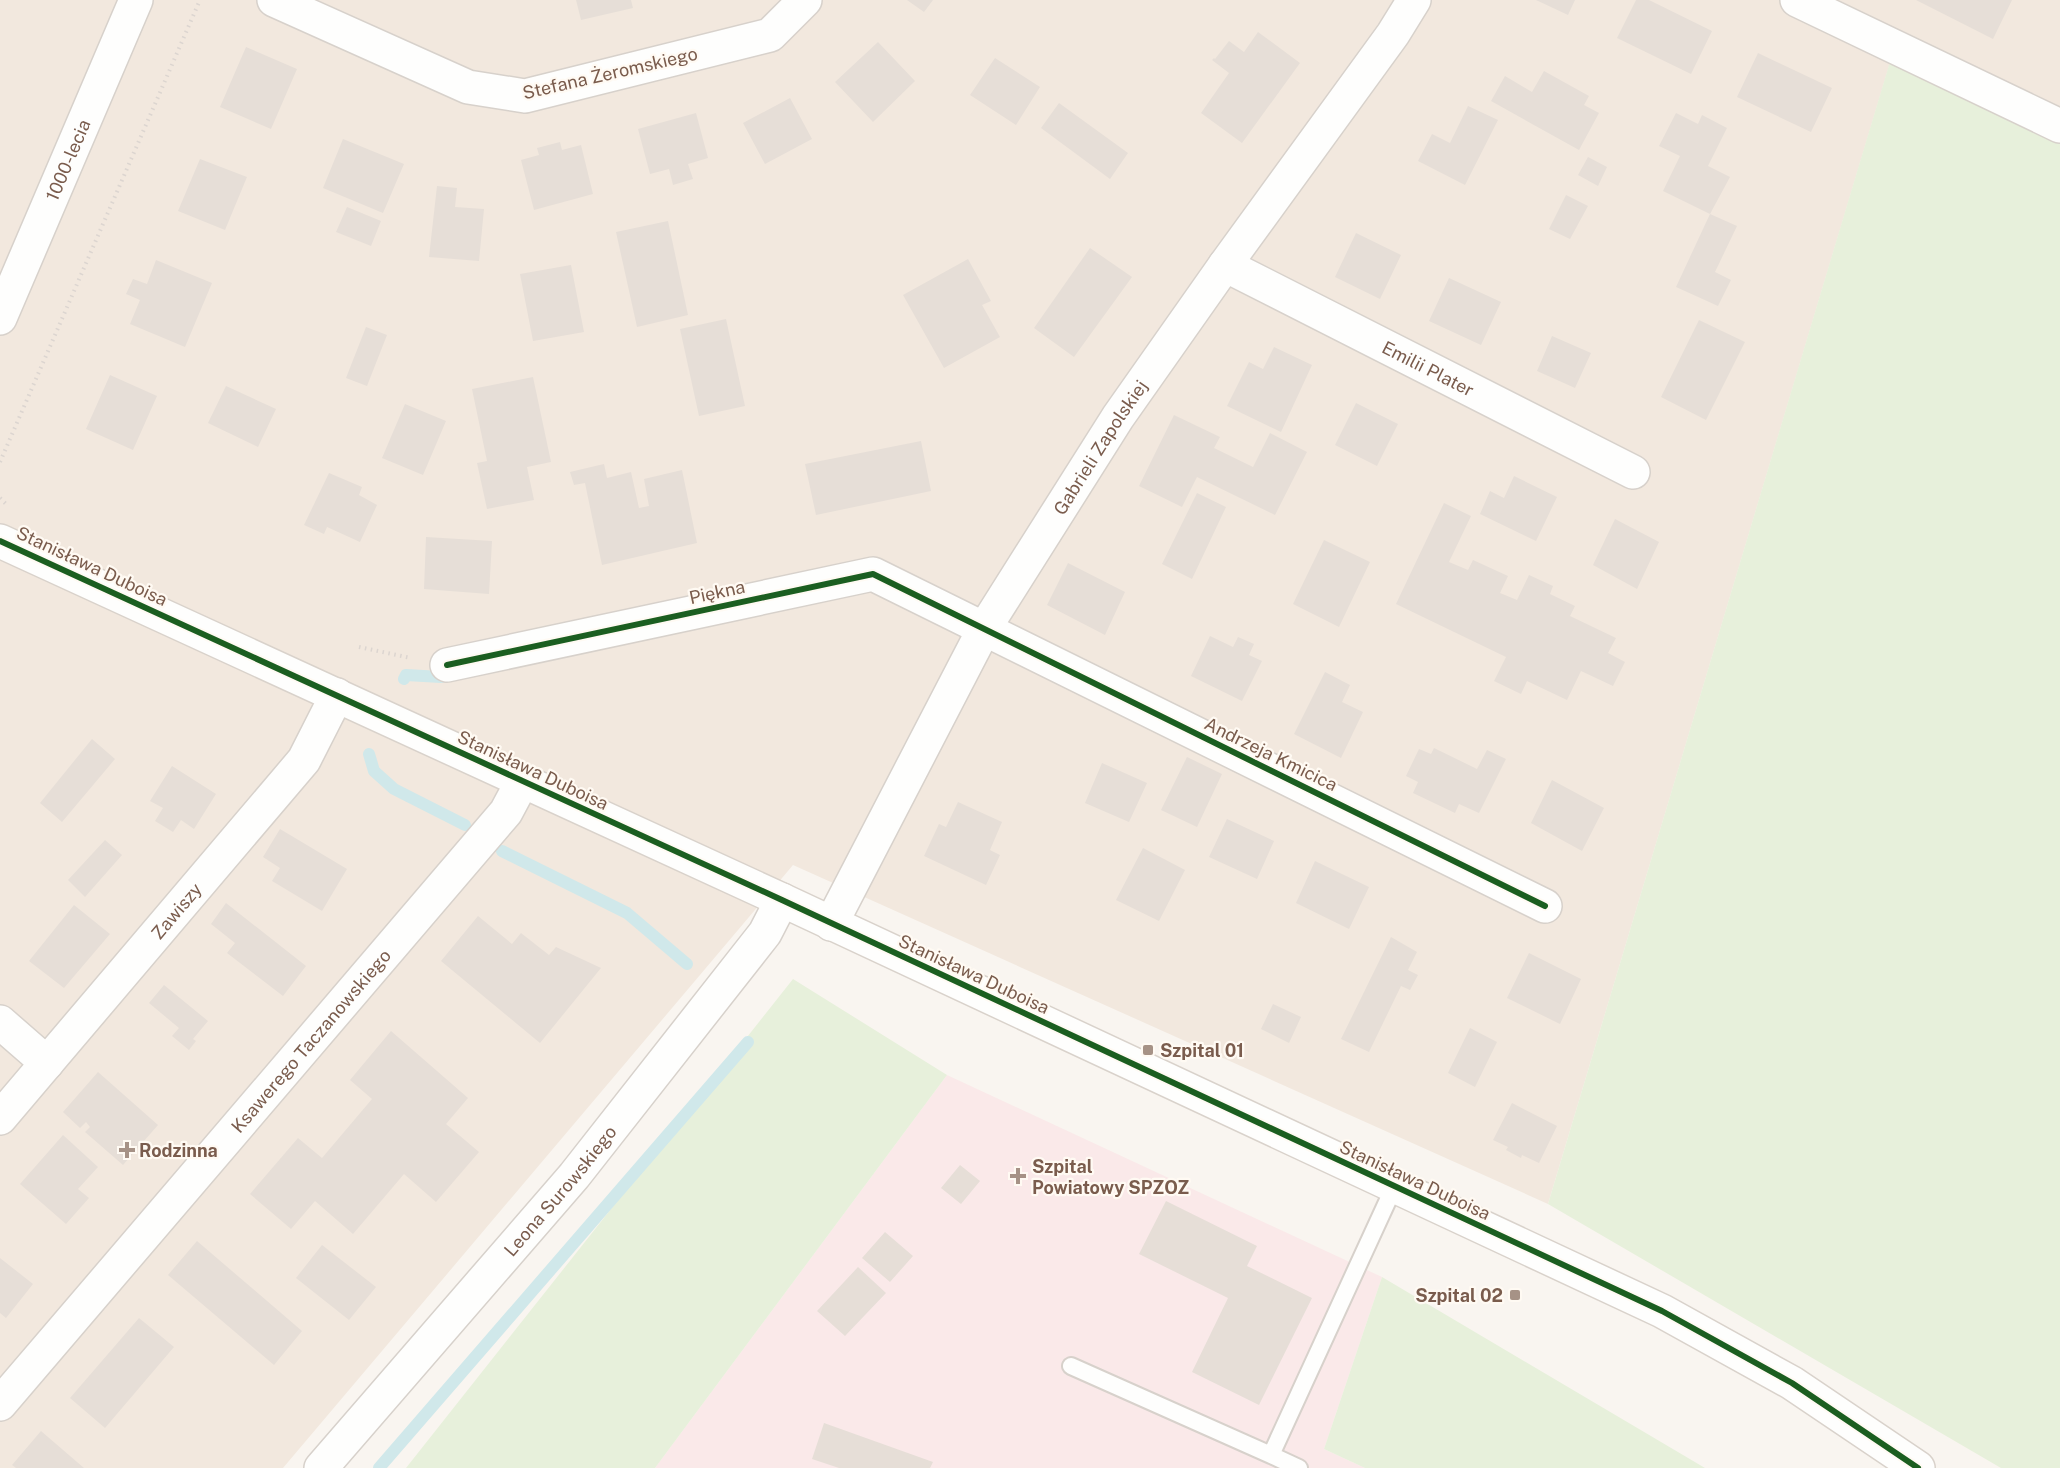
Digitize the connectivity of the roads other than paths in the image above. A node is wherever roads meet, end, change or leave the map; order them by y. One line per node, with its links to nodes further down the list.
1 (136, 0): 8 (street, 1000-lecia)
2 (274, 0): 3 (street, Stefana Żeromskiego)
3 (805, 0)
4 (1414, 0): 7 (street, Gabrieli Zapolskiej)
5 (1797, 0): 6 (street)
6 (2060, 126)
7 (1225, 265): 9 (street, Emilii Plater); 11 (street, Gabrieli Zapolskiej)
8 (0, 318)
9 (1633, 472)
10 (0, 541): 13 (street, Stanisława Duboisa)
11 (984, 629): 12 (street, Piękna); 16 (street, Andrzeja Kmicica); 17 (street, Gabrieli Zapolskiej)
12 (447, 665)
13 (337, 695): 14 (street, Stanisława Duboisa); 19 (street, Zawiszy)
14 (522, 782): 15 (street, Stanisława Duboisa); 23 (street, Ksawerego Taczanowskiego)
15 (782, 900): 17 (street, Stanisława Duboisa); 25 (street, Leona Surowskiego)
16 (1545, 906)
17 (831, 924): 21 (street, Stanisława Duboisa)
18 (0, 1022): 19 (street)
19 (47, 1063): 20 (street, Zawiszy)
20 (0, 1118)
21 (1394, 1187): 24 (lane); 27 (street, Stanisława Duboisa)
22 (1071, 1366): 24 (lane)
23 (0, 1404)
24 (1271, 1455): 26 (lane)
25 (321, 1468)
26 (1299, 1468)
27 (1918, 1468)

